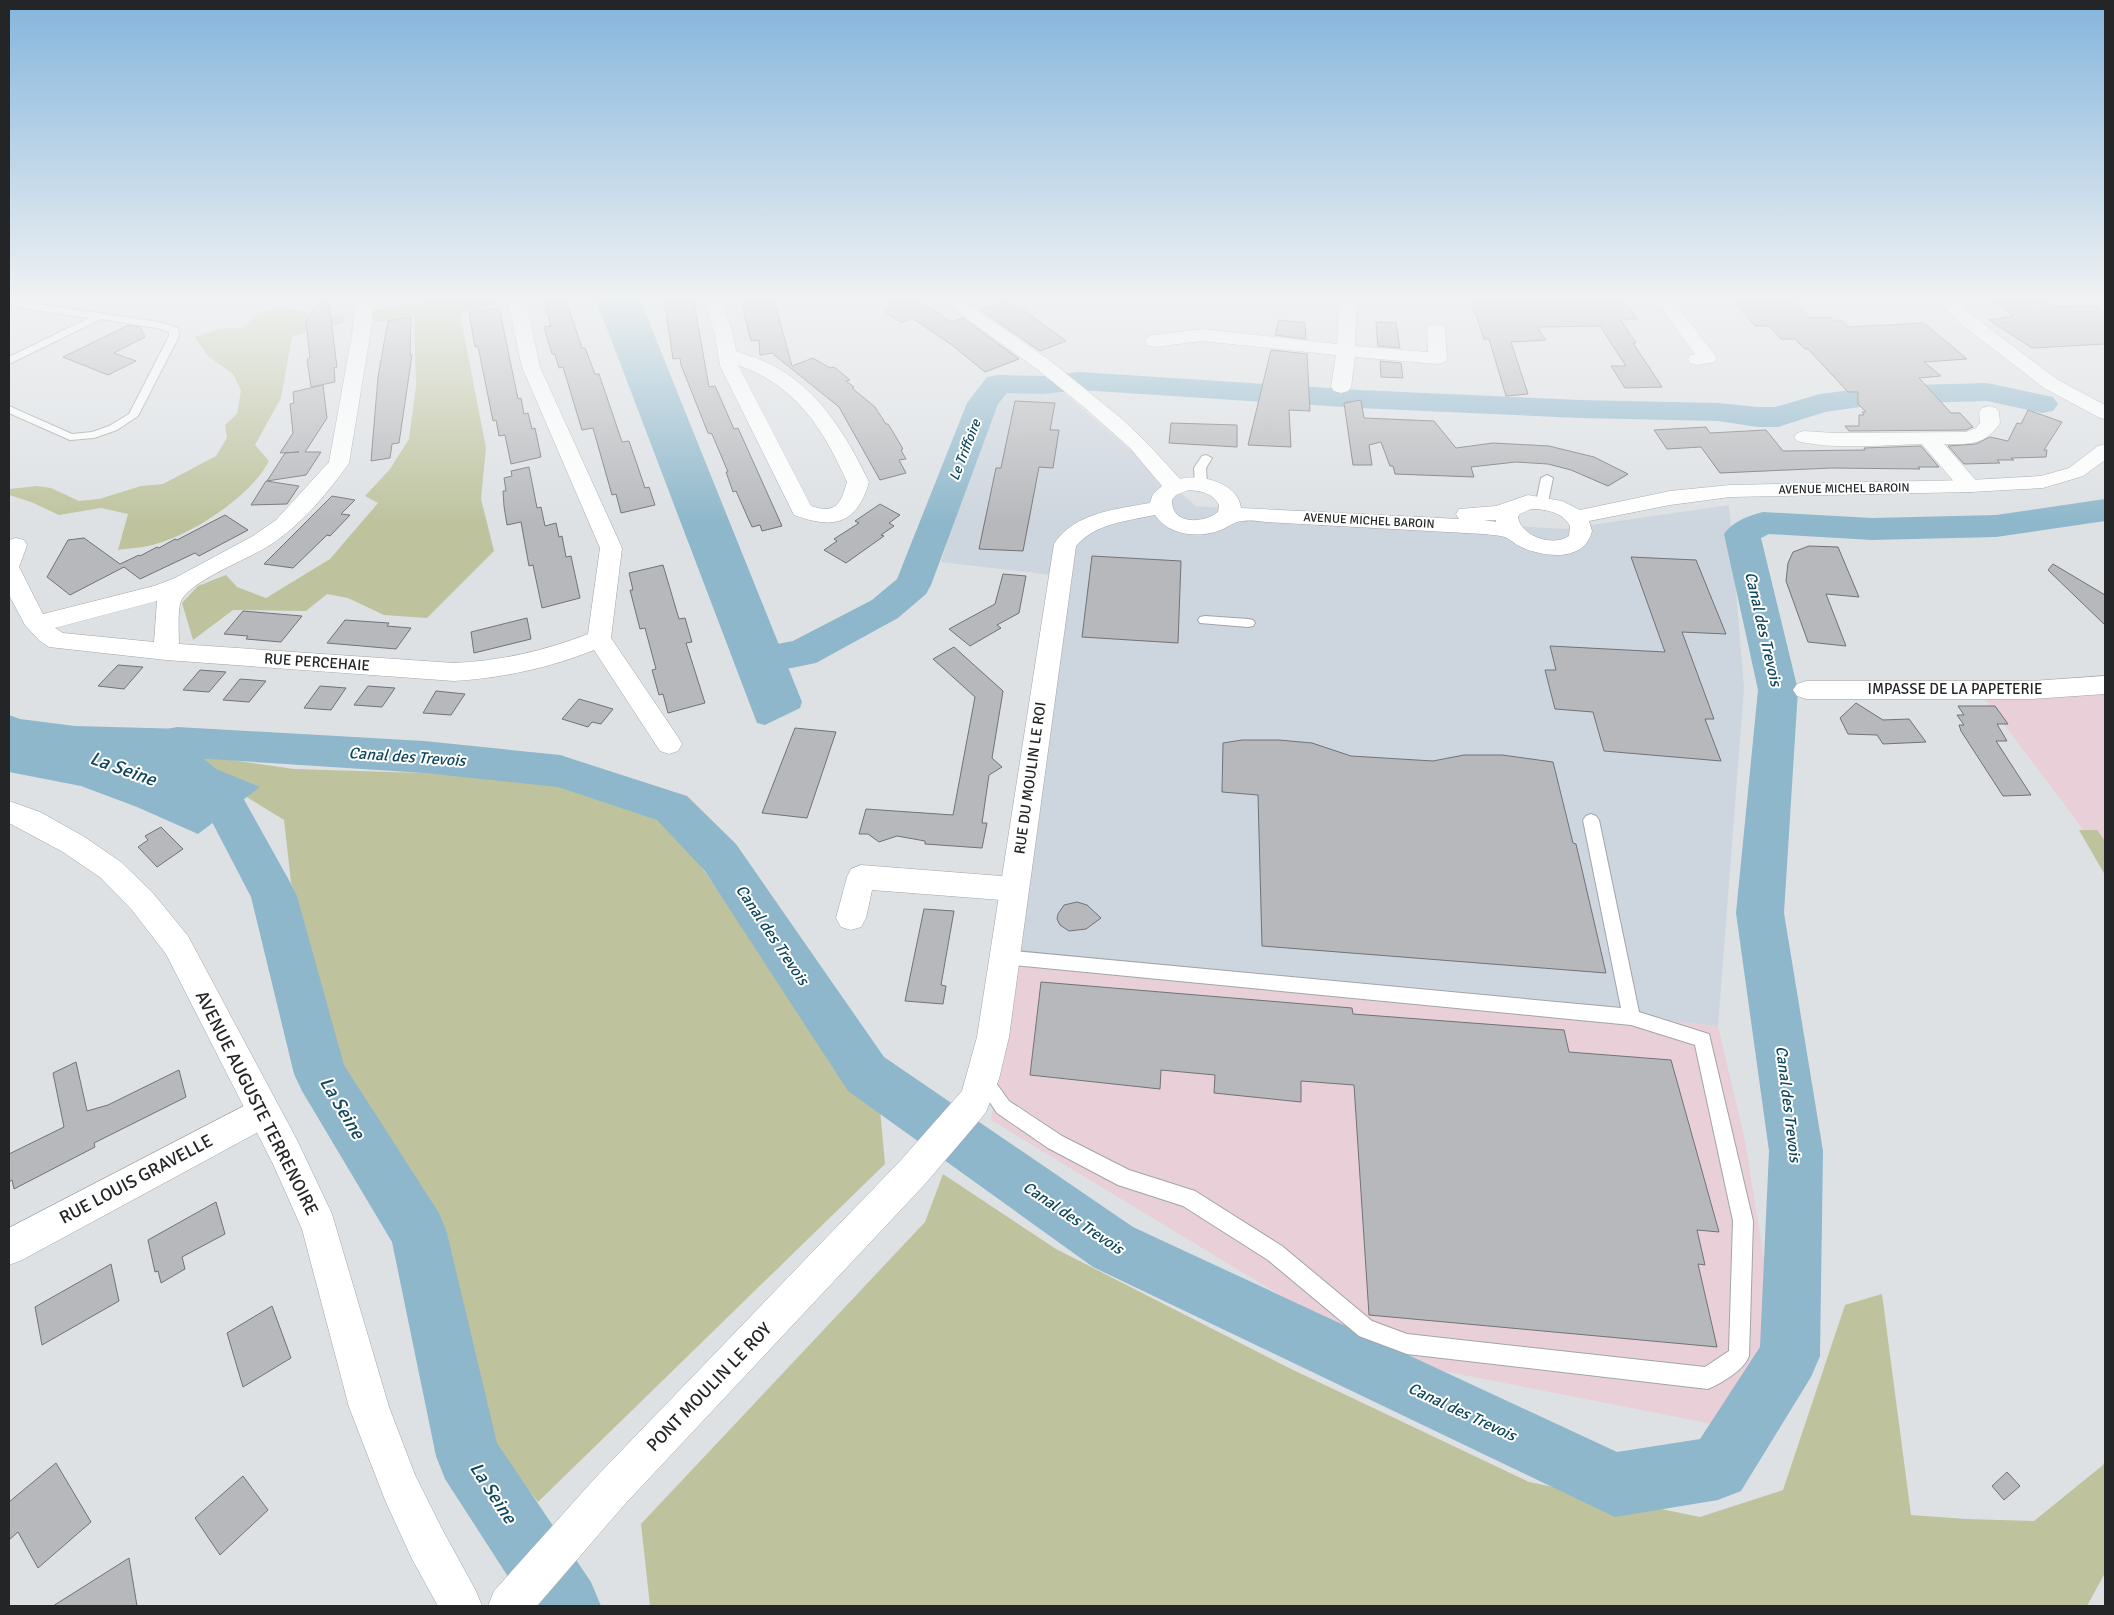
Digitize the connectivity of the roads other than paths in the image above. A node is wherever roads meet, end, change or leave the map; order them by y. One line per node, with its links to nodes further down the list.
1 (155, 372): 10 (lane)
2 (355, 372): 29 (street)
3 (533, 372): 33 (street)
4 (732, 372): 5 (street)
5 (770, 372)
6 (1052, 372): 20 (street)
7 (1343, 372): 9 (street)
8 (2036, 372): 12 (street)
9 (1341, 386)
10 (9, 409)
11 (1989, 412): 14 (street)
12 (2105, 413)
13 (1804, 437): 14 (street)
14 (1927, 438): 19 (street)
15 (2105, 450): 19 (street, AVENUE MICHEL BAROIN)
16 (1206, 458): 18 (lane)
17 (1547, 478): 21 (lane)
18 (1201, 484): 20 (street); 22 (street)
19 (1970, 486): 25 (street, AVENUE MICHEL BAROIN)
20 (1175, 487): 23 (street)
21 (1542, 502): 24 (street); 25 (street)
22 (1227, 507): 23 (street); 24 (street, AVENUE MICHEL BAROIN); 26 (street, AVENUE MICHEL BAROIN)
23 (1159, 508): 40 (street, RUE DU MOULIN LE ROI)
24 (1510, 510): 26 (street)
25 (1576, 517): 26 (street)
26 (1512, 532)
27 (16, 545): 28 (street)
28 (9, 568): 32 (street, RUE PERCEHAIE)
29 (183, 583): 32 (street); 34 (street)
30 (1205, 620): 31 (lane)
31 (1248, 623)
32 (38, 625): 34 (street, RUE PERCEHAIE)
33 (598, 639): 34 (street, RUE PERCEHAIE); 37 (street)
34 (166, 652)
35 (2105, 685): 36 (street, IMPASSE DE LA PAPETERIE)
36 (1806, 690)
37 (669, 744)
38 (9, 812): 46 (street, AVENUE AUGUSTE TERRENOIRE)
39 (1591, 820): 43 (lane)
40 (1014, 889): 41 (street); 42 (street, RUE DU MOULIN LE ROI)
41 (851, 918)
42 (1004, 957): 43 (lane); 44 (street, RUE DU MOULIN LE ROI)
43 (1632, 1017): 44 (lane)
44 (983, 1079): 45 (street, RUE DU MOULIN LE ROI)
45 (966, 1111): 48 (street, PONT MOULIN LE ROY)
46 (263, 1112): 47 (street, RUE LOUIS GRAVELLE); 49 (street, AVENUE AUGUSTE TERRENOIRE)
47 (9, 1246)
48 (520, 1594)
49 (461, 1606)

